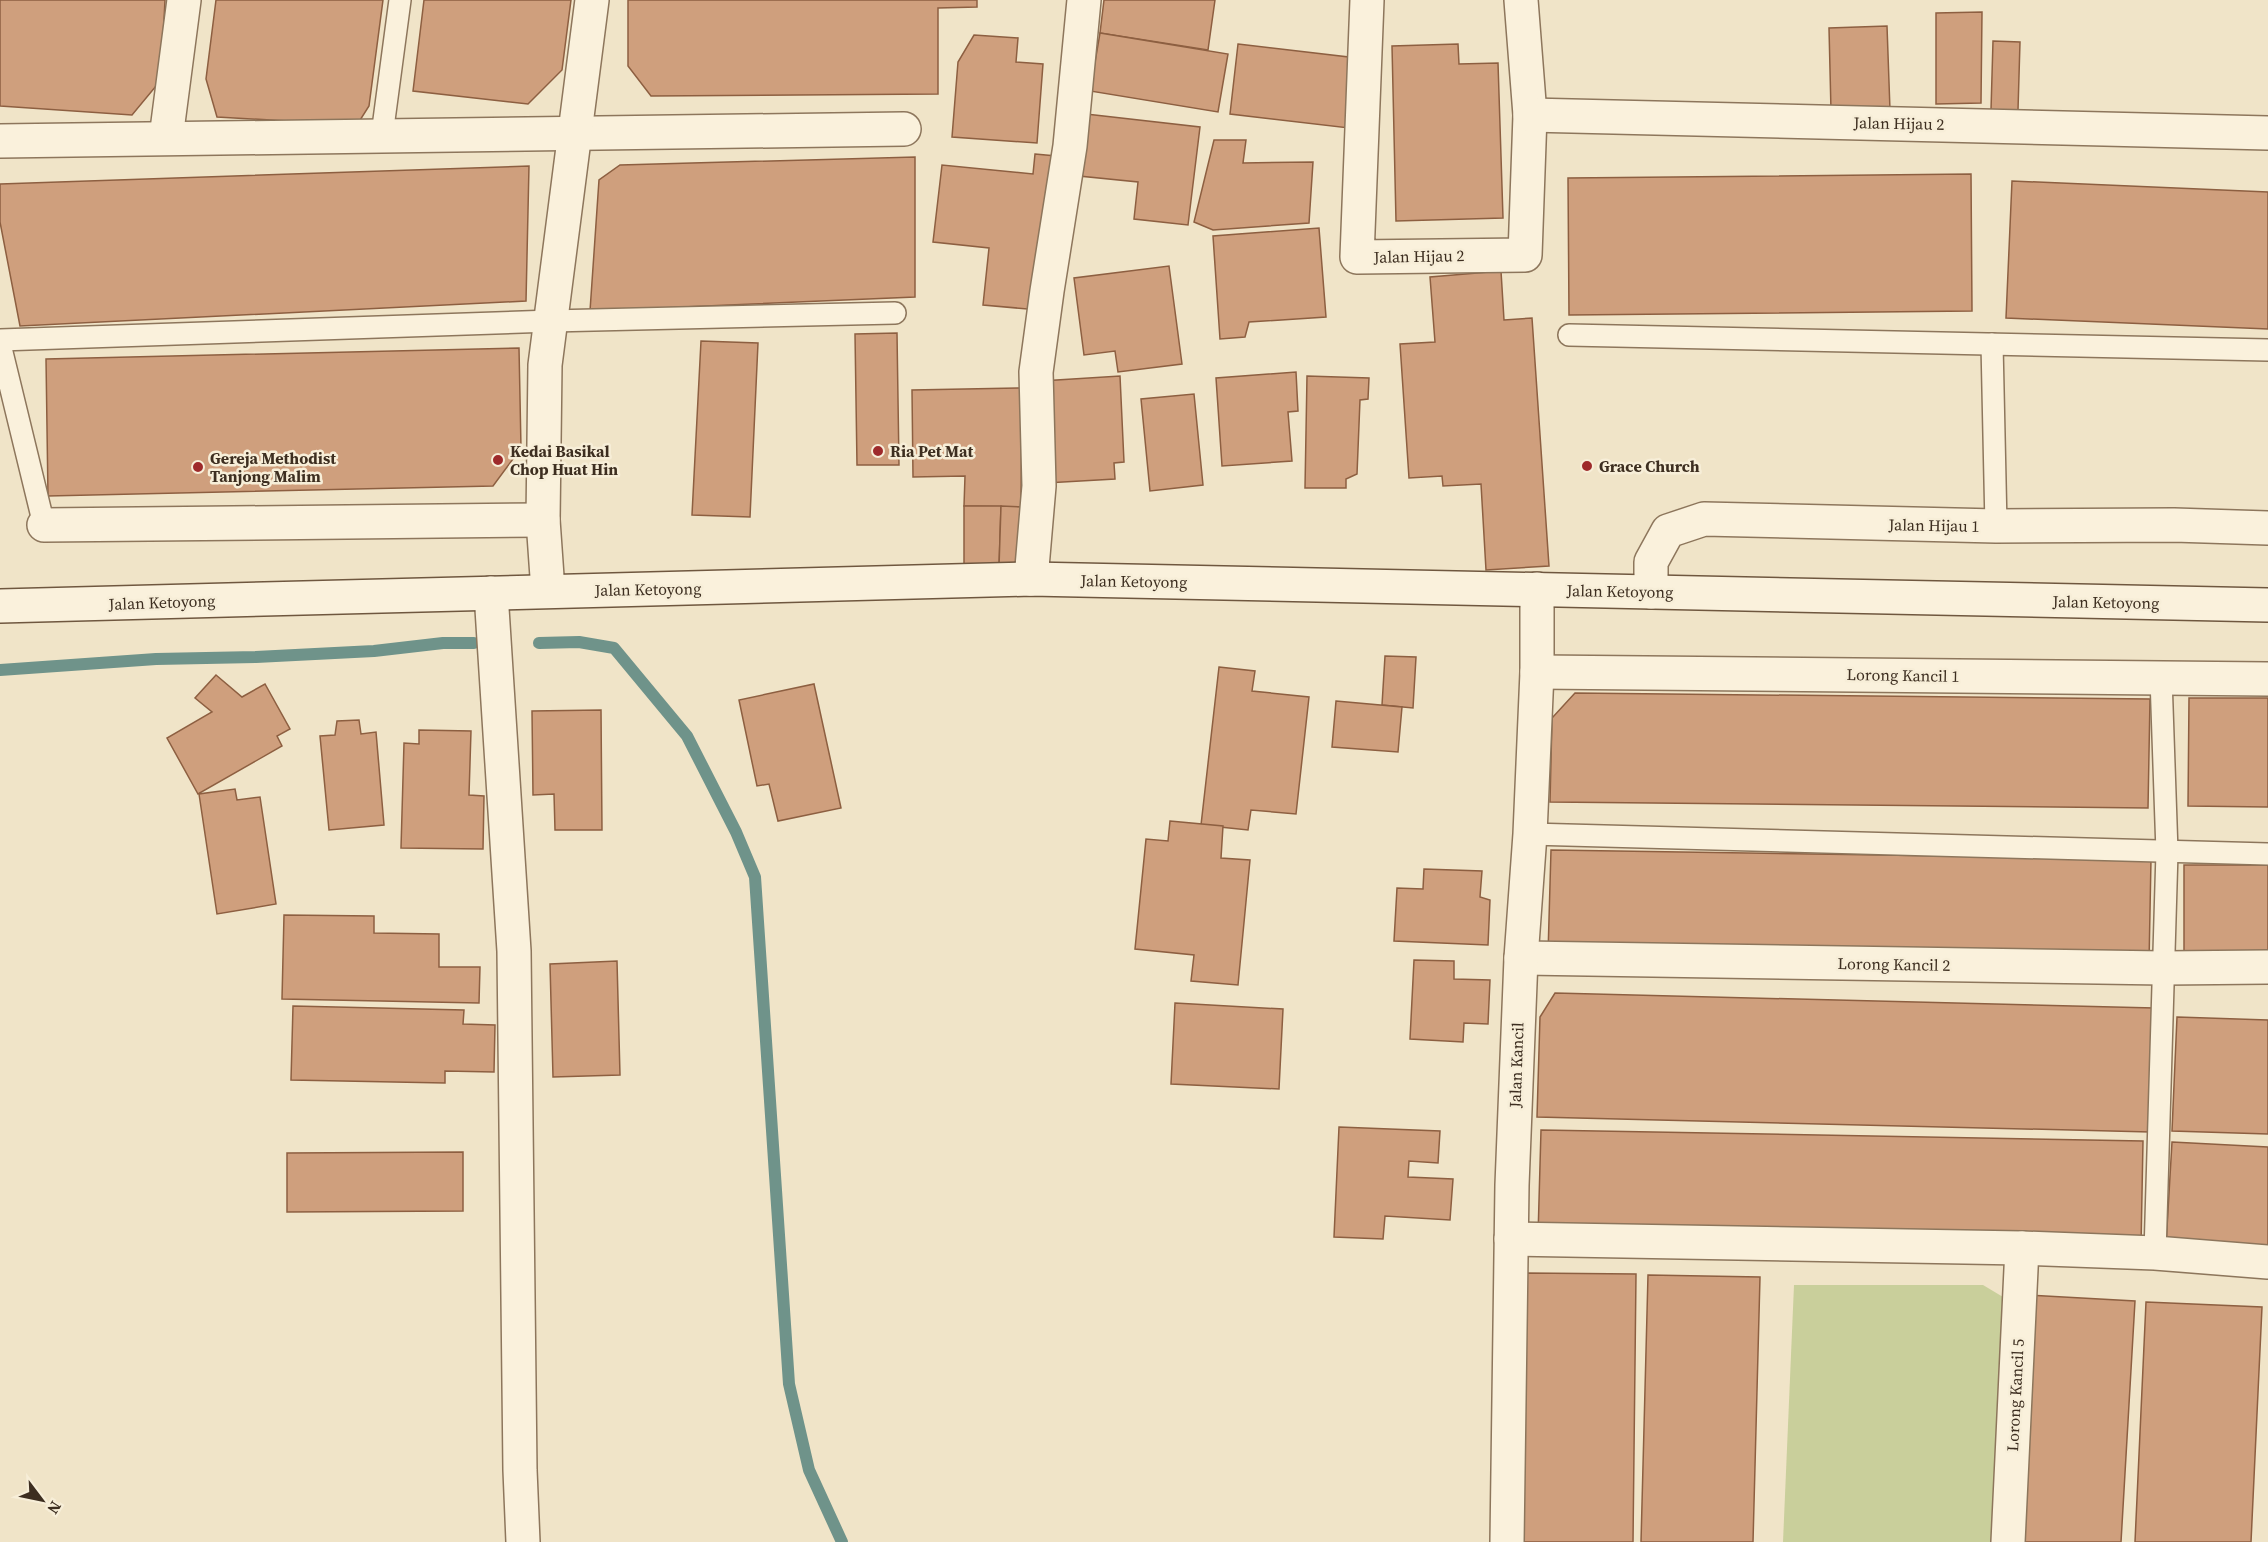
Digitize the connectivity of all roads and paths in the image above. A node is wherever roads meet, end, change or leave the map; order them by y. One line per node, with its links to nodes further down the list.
1 (184, 0): 12 (street)
2 (400, 0): 11 (lane)
3 (592, 0): 9 (street)
4 (1084, 0): 24 (street)
5 (1367, 0): 7 (street, Jalan Hijau 2)
6 (1521, 0): 7 (street, Jalan Hijau 2)
7 (1530, 115): 10 (street, Jalan Hijau 2)
8 (904, 129): 9 (street)
9 (575, 133): 11 (street); 15 (street)
10 (2268, 133)
11 (382, 135): 12 (street)
12 (166, 138): 13 (street)
13 (0, 141)
14 (895, 313): 15 (lane)
15 (551, 321): 17 (lane); 20 (street)
16 (1569, 335): 18 (lane)
17 (0, 342): 21 (lane)
18 (1992, 344): 19 (lane); 22 (lane)
19 (2268, 350)
20 (543, 520): 21 (street); 26 (street)
21 (44, 525)
22 (1996, 526): 23 (street, Jalan Hijau 1); 27 (street, Jalan Hijau 1)
23 (2268, 528)
24 (1030, 579): 25 (street, Jalan Ketoyong); 26 (street, Jalan Ketoyong)
25 (1537, 589): 27 (street, Jalan Ketoyong); 31 (street, Jalan Kancil)
26 (549, 591): 28 (street, Jalan Ketoyong)
27 (1651, 592): 29 (street, Jalan Ketoyong)
28 (491, 593): 30 (street, Jalan Ketoyong); 44 (street)
29 (2268, 605)
30 (0, 606)
31 (1537, 672): 32 (street, Lorong Kancil 1); 34 (street, Jalan Kancil)
32 (2161, 678): 33 (street, Lorong Kancil 1); 35 (lane)
33 (2268, 679)
34 (1530, 834): 35 (lane); 37 (street, Jalan Kancil)
35 (2167, 852): 36 (lane); 39 (lane)
36 (2268, 854)
37 (1521, 958): 39 (street, Lorong Kancil 2); 40 (street, Jalan Kancil)
38 (2268, 967): 39 (street, Lorong Kancil 2)
39 (2164, 968): 42 (lane)
40 (1511, 1239): 41 (street); 45 (street, Jalan Kancil)
41 (2022, 1248): 42 (street); 46 (street, Lorong Kancil 5)
42 (2155, 1253): 43 (street)
43 (2268, 1262)
44 (523, 1542)
45 (1507, 1542)
46 (2008, 1542)

